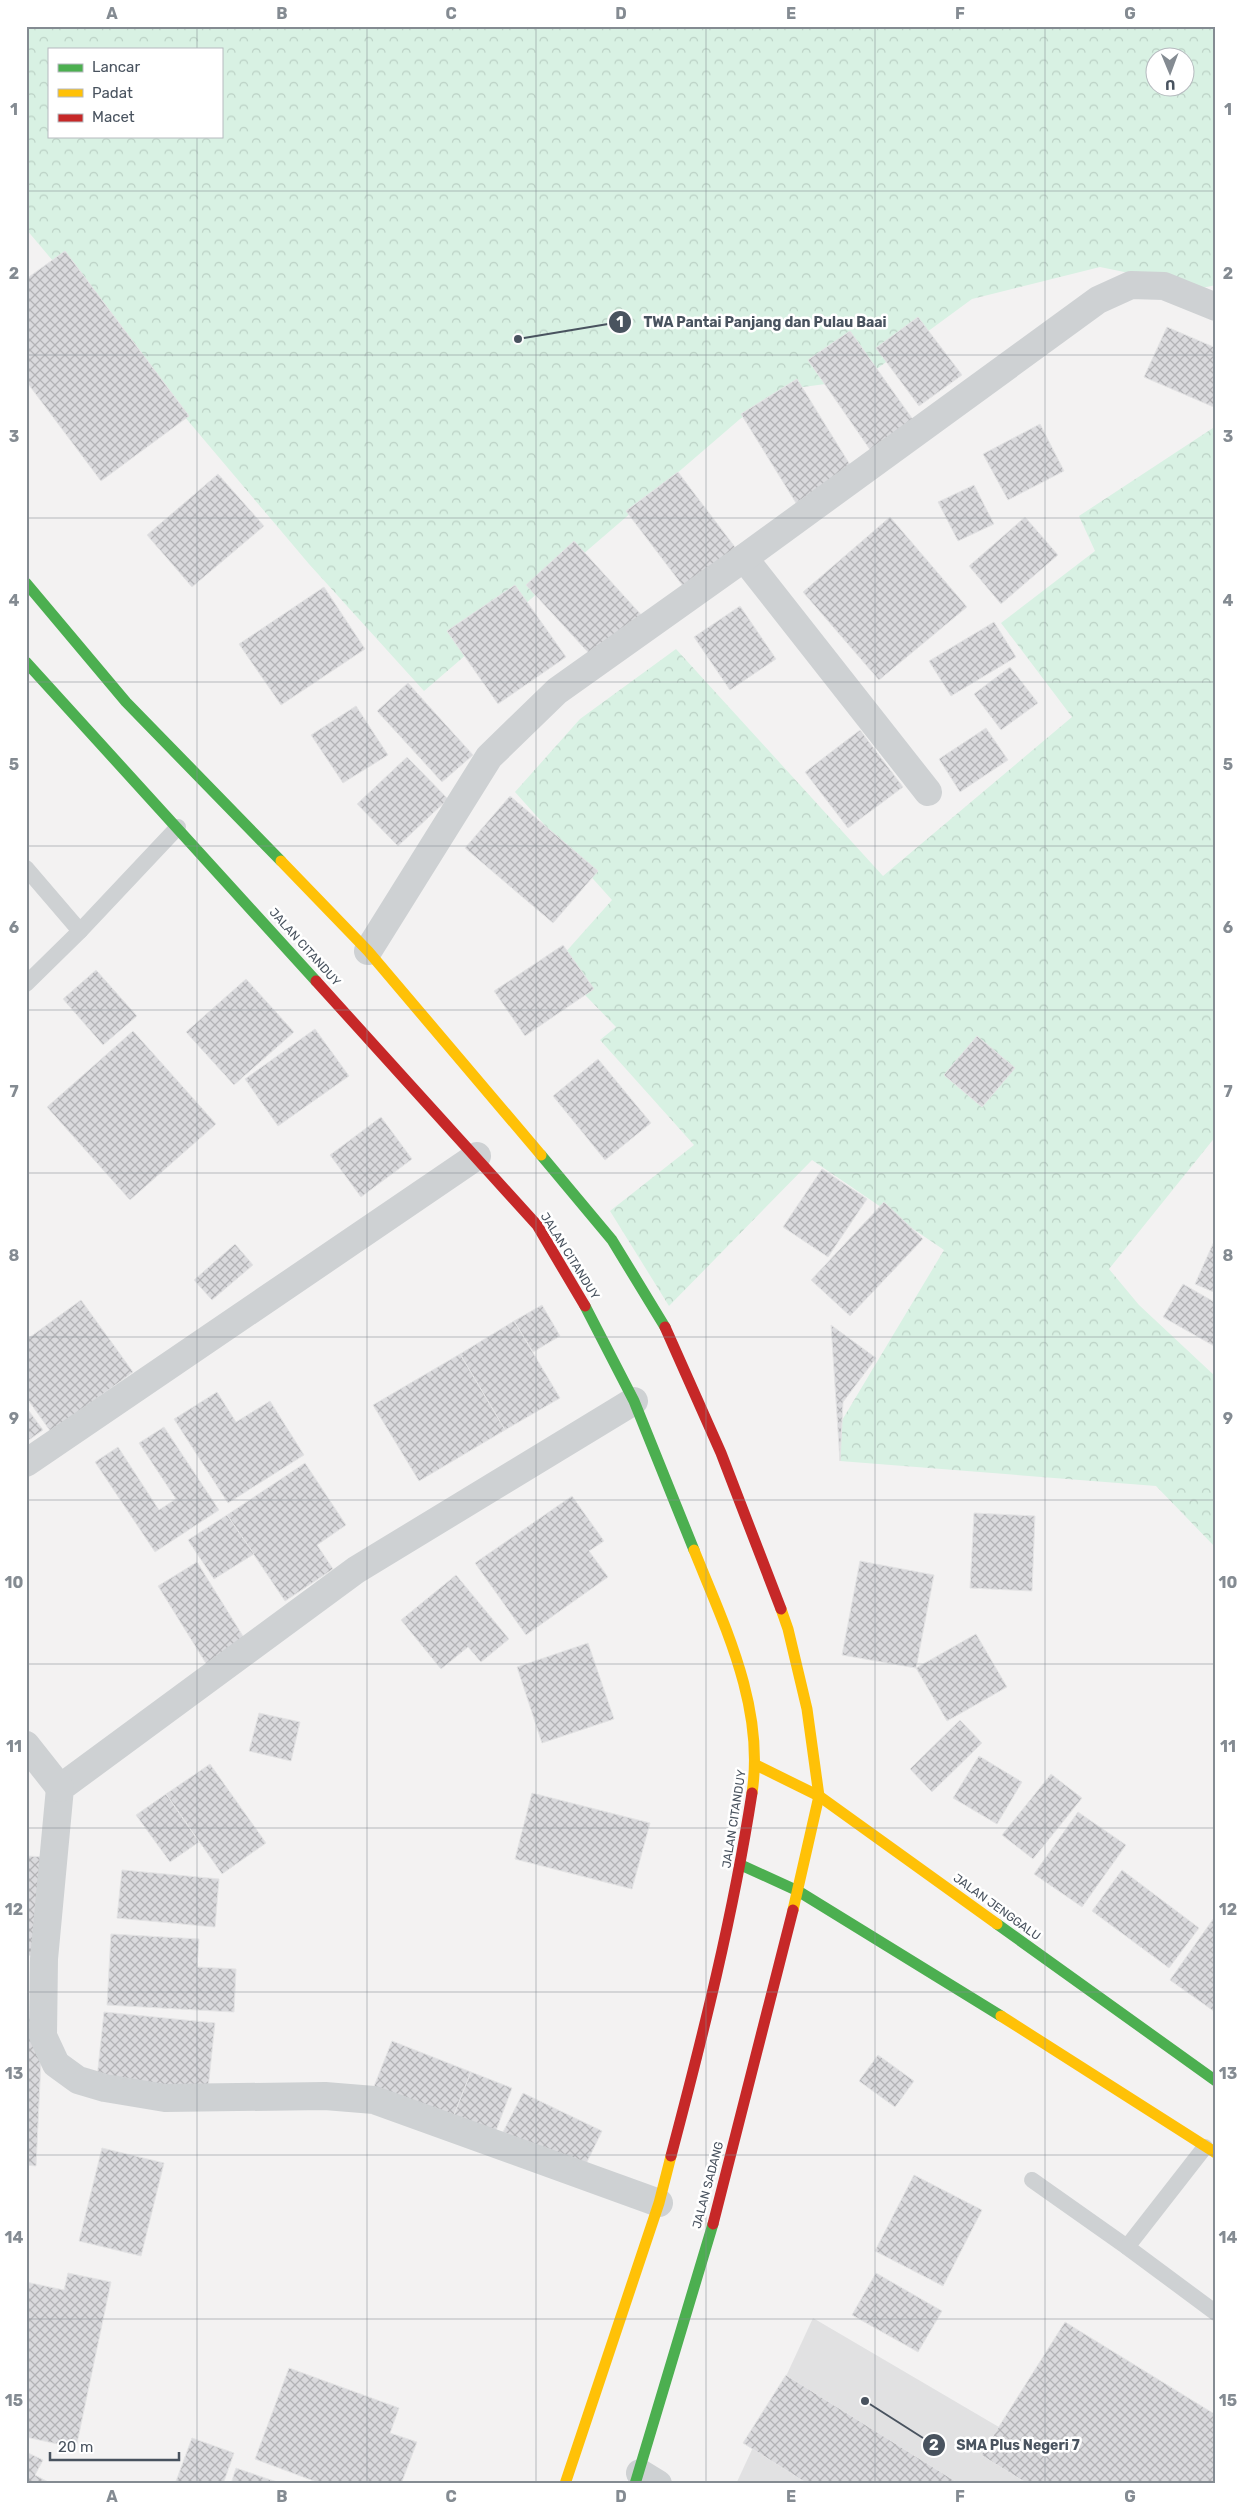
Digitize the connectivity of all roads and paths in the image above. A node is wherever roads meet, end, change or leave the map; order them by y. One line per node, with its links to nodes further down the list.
1 (1216, 307): 2 (street)
2 (744, 558): 5 (street); 9 (street)
3 (26, 583): 9 (main road)
4 (26, 662): 6 (main road, JALAN CITANDUY)
5 (928, 792)
6 (178, 828): 8 (lane); 11 (main road, JALAN CITANDUY)
7 (26, 868): 8 (lane)
8 (80, 931): 10 (lane)
9 (368, 950): 17 (main road)
10 (26, 984)
11 (477, 1156): 12 (main road, JALAN CITANDUY); 13 (street)
12 (634, 1401): 15 (main road, JALAN CITANDUY); 16 (street)
13 (26, 1462)
14 (26, 1745): 16 (street)
15 (756, 1765): 17 (main road, JALAN JENGGALU); 18 (main road, JALAN CITANDUY)
16 (44, 1779): 20 (street)
17 (819, 1796): 19 (main road); 21 (main road, JALAN JENGGALU)
18 (741, 1865): 19 (main road); 24 (main road, JALAN CITANDUY)
19 (798, 1891): 22 (main road); 27 (main road, JALAN SADANG)
20 (35, 1959): 24 (street)
21 (1216, 2082)
22 (1211, 2150): 25 (lane)
23 (1032, 2180): 25 (lane)
24 (659, 2203): 28 (main road, JALAN CITANDUY)
25 (1127, 2246): 26 (lane)
26 (1216, 2313)
27 (644, 2480)
28 (565, 2484)

